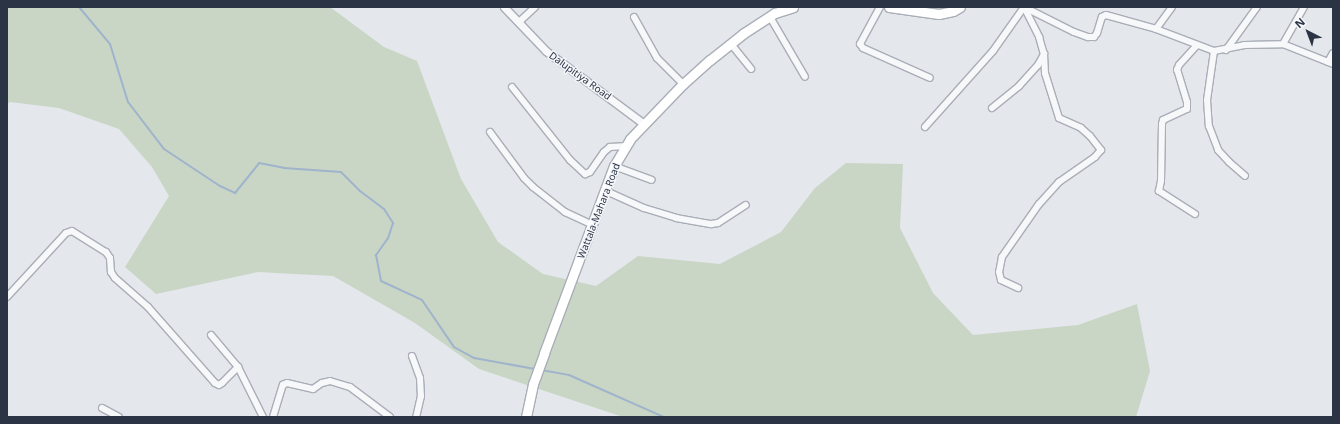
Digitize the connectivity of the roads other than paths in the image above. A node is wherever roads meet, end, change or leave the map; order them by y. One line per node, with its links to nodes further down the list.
1 (504, 7): 14 (street, Dalupitiya Road)
2 (535, 7): 14 (street)
3 (793, 7): 11 (main road, Wattala-Mahara Road)
4 (880, 7): 26 (street)
5 (889, 7): 6 (main road)
6 (960, 7)
7 (1024, 7): 15 (street); 22 (street); 31 (street)
8 (1172, 7): 15 (street)
9 (1257, 7): 19 (street)
10 (1304, 7): 17 (street)
11 (780, 9): 13 (main road, Wattala-Mahara Road)
12 (634, 17): 27 (street)
13 (770, 17): 16 (main road, Wattala-Mahara Road); 25 (street)
14 (519, 22): 30 (street, Dalupitiya Road)
15 (1156, 29): 18 (street)
16 (731, 44): 24 (street); 27 (main road, Wattala-Mahara Road)
17 (1283, 44): 19 (street); 23 (street)
18 (1197, 45): 20 (street); 39 (street)
19 (1226, 50): 20 (street)
20 (1214, 51): 35 (street)
21 (1333, 53): 23 (street)
22 (1044, 54): 29 (street); 41 (street)
23 (1330, 63)
24 (750, 69)
25 (806, 77)
26 (930, 78)
27 (683, 84): 30 (main road, Wattala-Mahara Road)
28 (512, 87): 33 (street)
29 (992, 108)
30 (644, 124): 33 (main road, Wattala-Mahara Road)
31 (925, 127)
32 (490, 132): 40 (street)
33 (628, 146): 34 (main road, Wattala-Mahara Road)
34 (614, 166): 36 (street); 37 (main road, Wattala-Mahara Road)
35 (1245, 176)
36 (652, 180)
37 (606, 191): 38 (street); 40 (main road, Wattala-Mahara Road)
38 (746, 206)
39 (1195, 214)
40 (593, 225): 52 (main road, Wattala-Mahara Road)
41 (1018, 288)
42 (7, 297): 45 (street)
43 (212, 335): 45 (street)
44 (412, 356): 51 (street)
45 (238, 367): 48 (street)
46 (102, 408): 47 (street)
47 (120, 417)
48 (263, 417)
49 (273, 417): 50 (street)
50 (390, 417)
51 (416, 417)
52 (526, 417)

